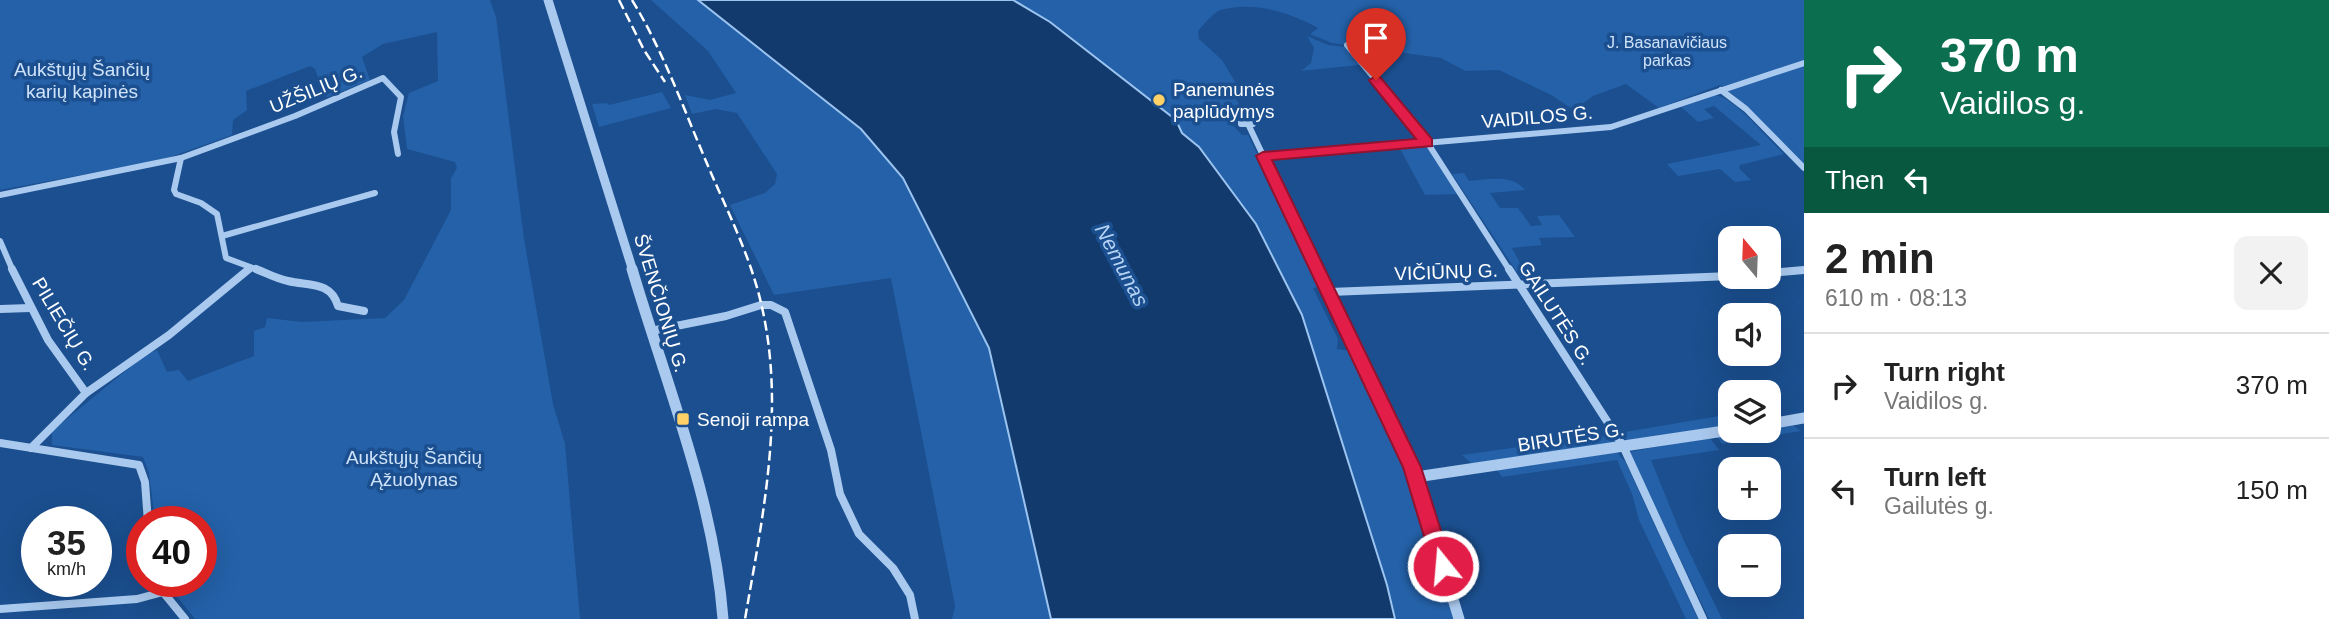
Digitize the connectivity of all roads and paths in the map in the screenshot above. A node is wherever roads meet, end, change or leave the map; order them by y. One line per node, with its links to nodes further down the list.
1 (548, 0): 24 (street, ŠVENČIONIŲ G.)
2 (1347, 45): 6 (street, GAILUTĖS G.)
3 (1804, 63): 4 (street, VAIDILOS G.)
4 (1721, 90): 6 (street, VAIDILOS G.); 10 (street)
5 (1249, 126): 8 (street)
6 (1427, 142): 8 (street, VAIDILOS G.); 19 (street, GAILUTĖS G.)
7 (398, 154): 9 (street, UŽŠILIŲ G.)
8 (1263, 156): 20 (street)
9 (181, 158): 12 (street, UŽŠILIŲ G.); 13 (street)
10 (1804, 168)
11 (375, 192): 13 (street)
12 (0, 195)
13 (222, 236): 15 (street)
14 (0, 241): 21 (street, PILIEČIŲ G.)
15 (251, 268): 23 (street); 25 (street)
16 (1804, 270): 17 (street)
17 (1782, 272)
18 (1718, 277): 19 (street, VIČIŪNŲ G.)
19 (1520, 285): 20 (street, VIČIŪNŲ G.); 30 (street, GAILUTĖS G.)
20 (1330, 292): 32 (street)
21 (30, 308): 22 (street); 25 (street, PILIEČIŲ G.)
22 (0, 309)
23 (364, 311)
24 (651, 331): 38 (street, ŠVENČIONIŲ G.); 39 (street)
25 (86, 393): 31 (street, PILIEČIŲ G.)
26 (1804, 418): 27 (street)
27 (1781, 422)
28 (1718, 432): 30 (street, BIRUTĖS G.)
29 (0, 443): 31 (street)
30 (1623, 446): 32 (street, BIRUTĖS G.); 41 (street, GAILUTĖS G.)
31 (31, 448): 33 (street)
32 (1416, 477): 40 (street)
33 (147, 506)
34 (144, 597): 36 (street)
35 (167, 597): 37 (street)
36 (0, 609)
37 (185, 619)
38 (723, 619)
39 (915, 619)
40 (1458, 619)
41 (1703, 619)

